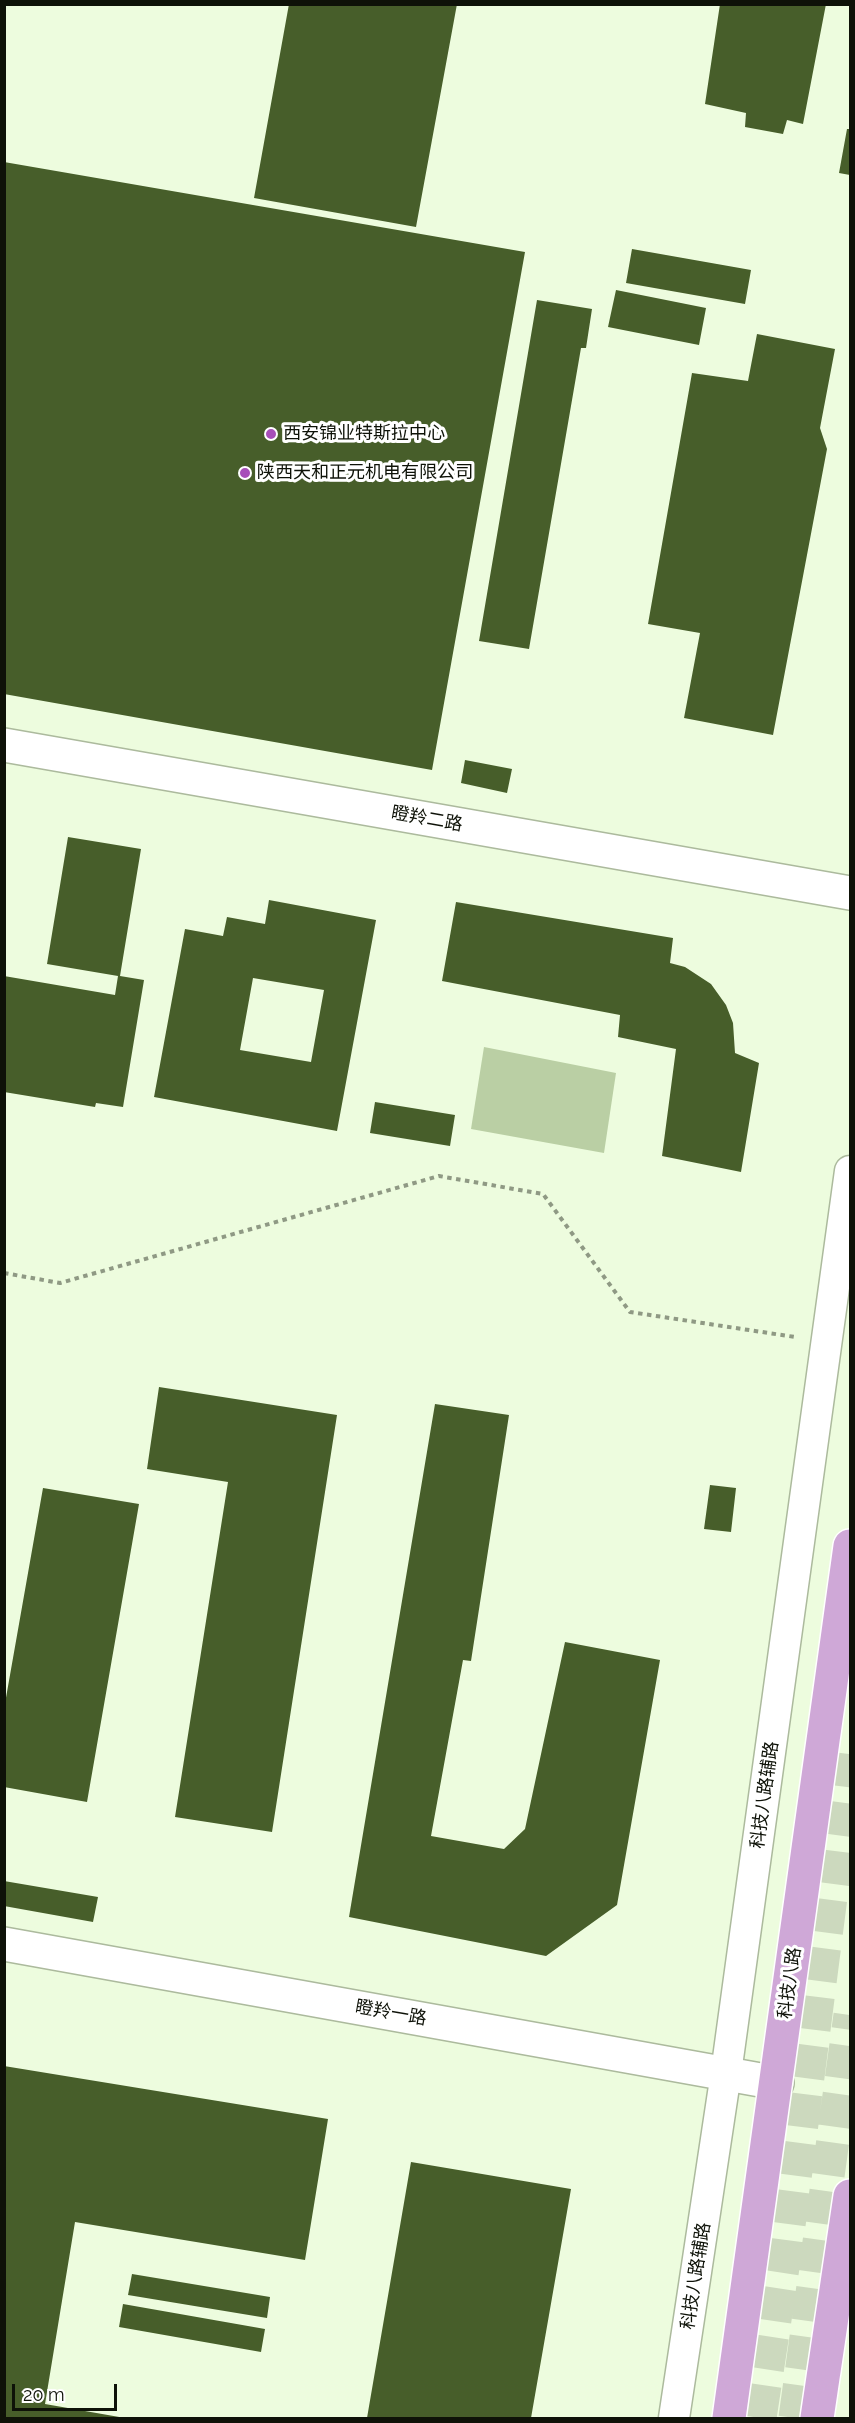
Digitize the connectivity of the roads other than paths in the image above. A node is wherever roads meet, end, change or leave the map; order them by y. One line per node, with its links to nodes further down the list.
1 (4, 745): 2 (street, 瞪羚二路)
2 (850, 893)
3 (850, 1171): 6 (street, 科技八路辅路)
4 (850, 1546): 7 (main road, 科技八路)
5 (4, 1944): 6 (street, 瞪羚一路)
6 (726, 2073): 7 (street, 瞪羚一路); 9 (street, 科技八路辅路)
7 (777, 2082): 10 (main road, 科技八路)
8 (850, 2196): 11 (main road)
9 (674, 2418)
10 (729, 2418)
11 (817, 2418)

